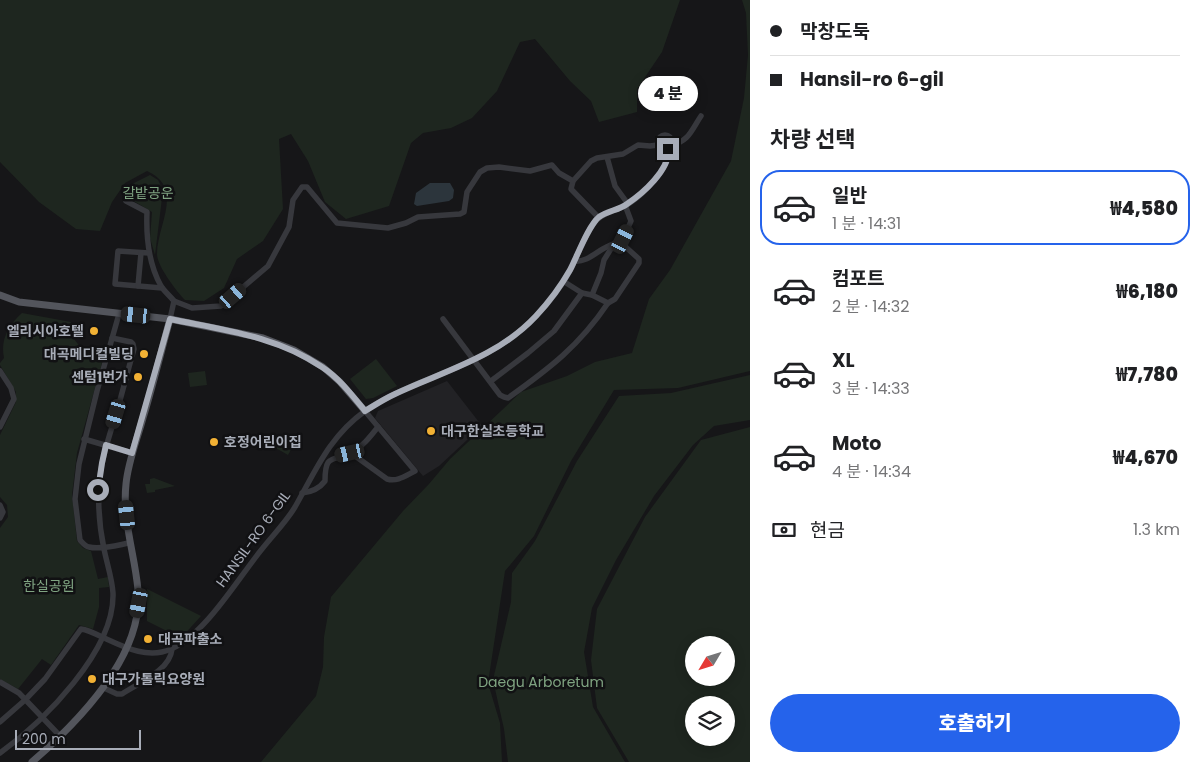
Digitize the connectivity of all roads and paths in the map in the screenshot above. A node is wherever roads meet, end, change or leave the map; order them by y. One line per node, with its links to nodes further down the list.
1 (701, 116): 3 (street)
2 (658, 145): 3 (street); 3 (street); 4 (street)
3 (670, 147): 7 (street)
4 (607, 157): 5 (street); 7 (street)
5 (573, 181): 8 (street); 19 (street)
6 (126, 201): 11 (street)
7 (627, 204): 8 (street); 9 (street)
8 (599, 218): 12 (street, HANSIL-RO 6-GIL)
9 (617, 242): 12 (street); 18 (street); 20 (street)
10 (141, 253): 11 (street); 14 (street); 14 (street)
11 (149, 254): 15 (street)
12 (574, 261): 13 (street, HANSIL-RO 6-GIL)
13 (563, 281): 16 (street); 25 (street, HANSIL-RO 6-GIL)
14 (138, 286): 15 (street)
15 (162, 288): 19 (street)
16 (582, 293): 18 (street); 27 (street)
17 (0, 295): 21 (main road)
18 (592, 295): 20 (street)
19 (174, 301): 22 (street)
20 (608, 303): 27 (street)
21 (119, 314): 22 (main road); 24 (street)
22 (170, 319): 28 (main road); 33 (main road)
23 (442, 319): 25 (street)
24 (112, 338): 31 (street); 32 (street)
25 (474, 360): 27 (street); 28 (street, HANSIL-RO 6-GIL)
26 (0, 371): 29 (street)
27 (491, 381)
28 (365, 411): 30 (street); 35 (street, HANSIL-RO 6-GIL)
29 (0, 427)
30 (378, 427): 34 (street); 34 (street)
31 (84, 439): 32 (street); 41 (street)
32 (106, 445): 33 (street); 41 (street)
33 (132, 453): 40 (main road)
34 (351, 453): 36 (street)
35 (319, 462): 36 (street); 37 (street, HANSIL-RO 6-GIL)
36 (326, 464): 37 (street)
37 (302, 493): 44 (street, HANSIL-RO 6-GIL)
38 (0, 505): 39 (street)
39 (0, 518)
40 (129, 543): 41 (street); 43 (main road)
41 (104, 547): 42 (street)
42 (102, 637): 43 (street, HANSIL-RO 6-GIL); 47 (street, HANSIL-RO 6-GIL); 48 (street)
43 (127, 649): 44 (street, HANSIL-RO 6-GIL); 46 (main road)
44 (172, 649): 46 (street)
45 (1, 684): 47 (street)
46 (104, 688): 50 (main road)
47 (25, 700): 48 (street); 49 (street)
48 (42, 718): 50 (street); 51 (street)
49 (0, 722)
50 (61, 737): 52 (main road)
51 (0, 753)
52 (32, 762)

